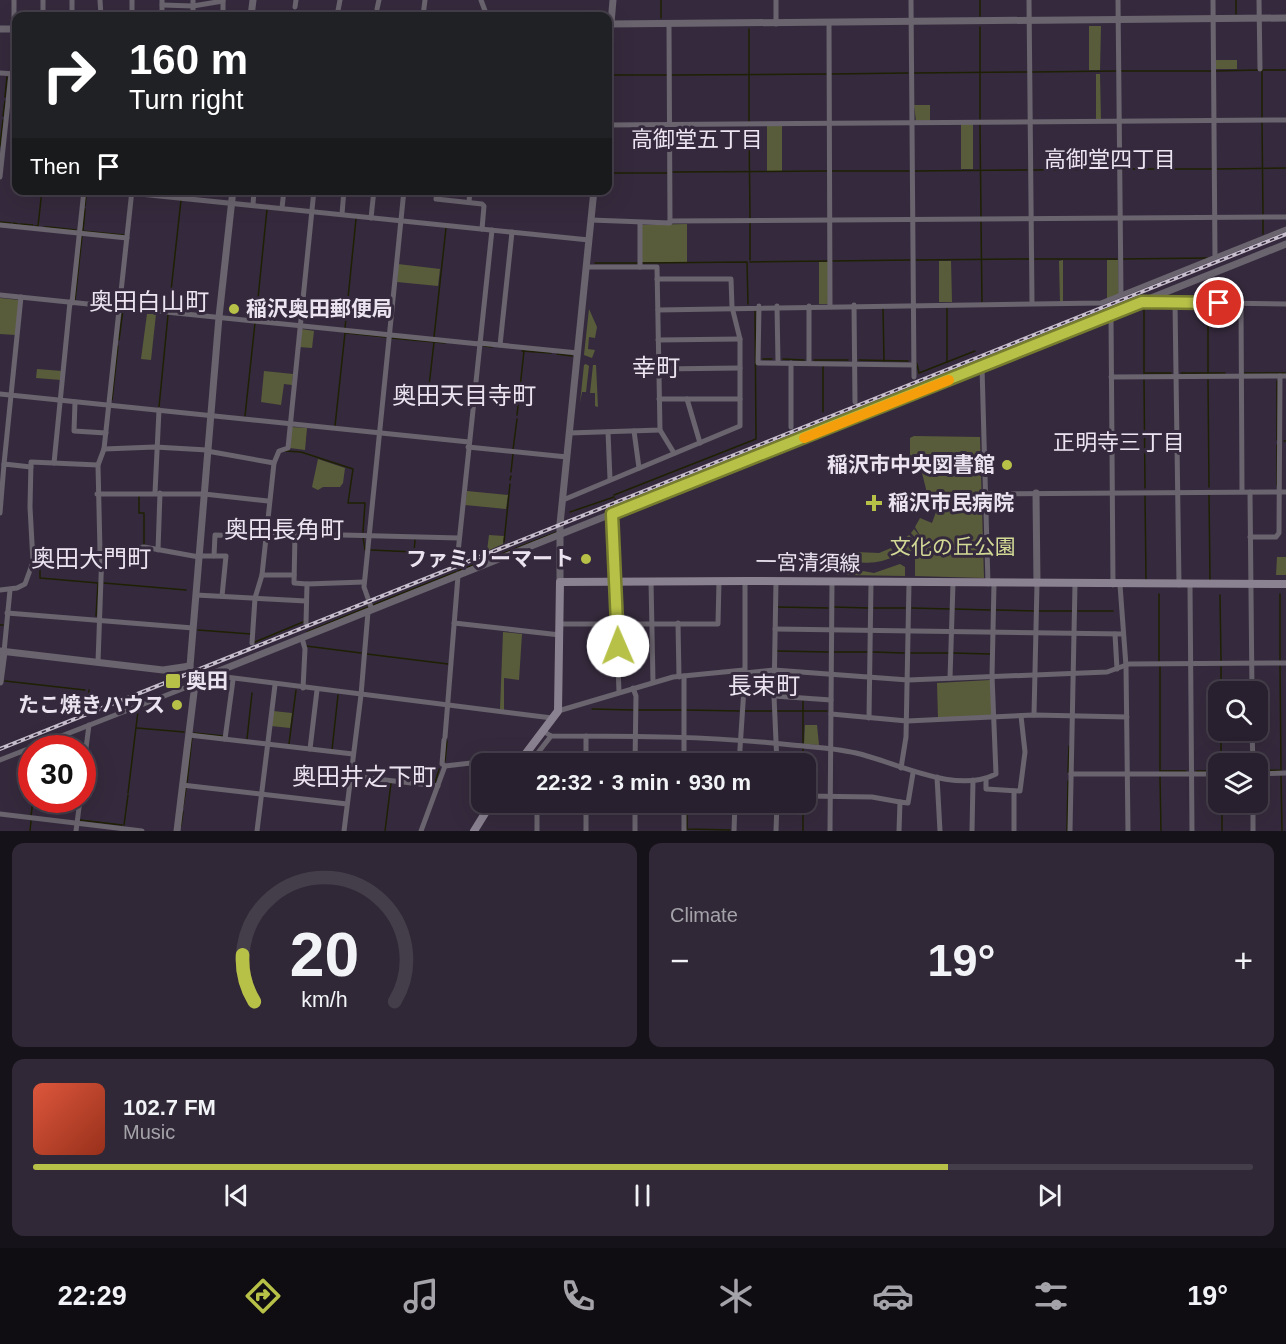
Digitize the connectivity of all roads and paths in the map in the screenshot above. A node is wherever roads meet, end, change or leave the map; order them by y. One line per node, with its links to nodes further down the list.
1 (223, 0): 10 (street)
2 (379, 0): 11 (street)
3 (776, 0): 20 (street)
4 (911, 0): 17 (street)
5 (1029, 0): 16 (street)
6 (1118, 0): 14 (street)
7 (1213, 0): 15 (street)
8 (1259, 0): 12 (street)
9 (162, 3): 10 (street)
10 (193, 3)
11 (376, 9)
12 (1260, 18): 13 (street); 15 (street); 22 (street)
13 (1286, 18)
14 (1118, 20): 15 (street); 16 (street); 25 (street)
15 (1214, 20): 26 (street)
16 (1029, 21): 17 (street); 27 (street)
17 (912, 22): 18 (street); 29 (street)
18 (829, 23): 20 (street); 28 (street)
19 (612, 24): 21 (street)
20 (776, 24): 21 (street)
21 (669, 25): 30 (street)
22 (1260, 69)
23 (12, 89): 32 (street)
24 (1286, 120): 26 (street)
25 (1119, 121): 26 (street); 27 (street); 54 (street)
26 (1214, 121): 55 (street)
27 (1030, 122): 29 (street); 56 (street)
28 (830, 123): 29 (street); 30 (street); 58 (street)
29 (912, 123): 59 (street)
30 (670, 124): 31 (street); 61 (street)
31 (612, 125)
32 (0, 177)
33 (84, 195): 68 (street)
34 (132, 195): 69 (street)
35 (159, 195): 47 (street)
36 (233, 195): 47 (street)
37 (254, 195): 48 (street)
38 (283, 195): 49 (street)
39 (314, 195): 50 (street)
40 (344, 195): 51 (street)
41 (373, 195): 53 (street)
42 (404, 195): 60 (street)
43 (436, 195): 46 (street)
44 (470, 195): 46 (street)
45 (594, 195): 57 (street)
46 (469, 202): 64 (street)
47 (232, 203): 48 (street); 95 (street)
48 (253, 205): 49 (street)
49 (282, 208): 50 (street)
50 (312, 211): 51 (street); 96 (street)
51 (342, 214): 53 (street)
52 (1286, 217): 55 (street)
53 (371, 218): 60 (street)
54 (1120, 218): 55 (street); 56 (street); 77 (street)
55 (1215, 218): 72 (street)
56 (1031, 219): 59 (street); 81 (street)
57 (591, 220): 62 (street); 70 (street)
58 (830, 220): 59 (street); 61 (street); 86 (street)
59 (913, 220): 84 (street)
60 (401, 221): 64 (street); 97 (street)
61 (670, 221): 62 (street)
62 (640, 223): 74 (street)
63 (0, 225): 68 (street)
64 (482, 229): 66 (street)
65 (1286, 229): 72 (street)
66 (492, 230): 67 (street); 100 (street)
67 (512, 232): 70 (street); 101 (street)
68 (80, 233): 69 (street); 79 (street)
69 (127, 238): 91 (street)
70 (589, 240): 73 (street)
71 (1286, 243): 80 (street)
72 (1215, 257): 77 (street)
73 (586, 267): 74 (street); 102 (street)
74 (640, 267): 75 (street)
75 (657, 279): 92 (street); 93 (street)
76 (0, 295): 78 (street)
77 (1121, 295): 81 (street)
78 (21, 297): 79 (street); 117 (street)
79 (71, 302): 91 (street); 121 (street)
80 (1142, 302): 82 (street); 94 (street)
81 (1032, 303): 84 (street)
82 (1175, 303): 83 (street); 115 (street)
83 (1241, 303): 85 (street); 111 (street)
84 (914, 304): 87 (street); 107 (street)
85 (1286, 304)
86 (830, 305): 87 (street); 90 (street)
87 (854, 305): 106 (street)
88 (759, 306): 89 (street); 92 (street); 103 (street)
89 (777, 306): 90 (street); 103 (street)
90 (809, 306): 105 (street)
91 (120, 307): 95 (street); 124 (street)
92 (732, 307): 93 (street); 98 (street)
93 (658, 310): 99 (street)
94 (1111, 315): 108 (street); 114 (street)
95 (219, 318): 96 (street); 126 (street)
96 (300, 326): 97 (street); 127 (street)
97 (389, 335): 100 (street); 133 (street)
98 (740, 339): 99 (street); 109 (street)
99 (658, 340): 110 (street)
100 (479, 344): 101 (street); 136 (street)
101 (500, 345): 102 (street)
102 (578, 353): 134 (street)
103 (778, 362): 104 (street)
104 (791, 363): 105 (street); 128 (street)
105 (809, 363): 106 (street)
106 (854, 364): 107 (street); 123 (street)
107 (914, 365): 113 (street)
108 (982, 367): 159 (street); 163 (street)
109 (740, 368): 110 (street); 120 (street)
110 (659, 369): 118 (street)
111 (1241, 376): 112 (street); 115 (street); 150 (street)
112 (1283, 376): 153 (street)
113 (914, 377)
114 (1111, 377): 115 (street); 156 (street)
115 (1176, 377): 151 (street)
116 (0, 394): 117 (street)
117 (11, 395): 121 (street); 143 (street)
118 (659, 399): 119 (street); 129 (street)
119 (687, 399): 120 (street); 135 (street)
120 (740, 399): 135 (street)
121 (60, 400): 122 (street); 142 (street)
122 (75, 402): 124 (street); 132 (street)
123 (855, 402)
124 (109, 405): 125 (street); 132 (street)
125 (159, 410): 126 (street); 137 (street)
126 (210, 416): 127 (street); 139 (street)
127 (290, 424): 133 (street); 144 (street)
128 (791, 427)
129 (660, 430): 130 (street); 140 (street)
130 (634, 431): 131 (street); 147 (street)
131 (608, 432): 134 (street); 148 (street)
132 (106, 433): 138 (street)
133 (379, 433): 136 (street); 165 (street)
134 (569, 433): 141 (street)
135 (700, 443): 140 (street)
136 (469, 444): 141 (street); 169 (street)
137 (155, 447): 138 (street); 139 (street); 154 (street)
138 (104, 449): 145 (street)
139 (207, 450): 144 (street); 158 (street)
140 (674, 453): 147 (street)
141 (567, 457): 160 (street)
142 (54, 463): 145 (street); 146 (street)
143 (4, 464): 146 (street); 149 (street)
144 (274, 464): 161 (street)
145 (98, 465): 157 (street)
146 (31, 467): 174 (street)
147 (639, 468): 148 (street)
148 (610, 479): 160 (street)
149 (1, 483): 162 (street)
150 (1242, 491): 151 (street); 152 (street)
151 (1176, 492): 156 (street); 196 (street)
152 (1250, 492): 153 (street); 168 (street)
153 (1283, 492): 168 (street)
154 (157, 493): 157 (street); 158 (street); 170 (street)
155 (1036, 493): 156 (street); 159 (street); 192 (street)
156 (1112, 493): 195 (street)
157 (97, 494): 171 (street)
158 (204, 494): 161 (street); 172 (street)
159 (986, 494): 191 (street)
160 (563, 500): 166 (street)
161 (268, 501): 167 (street)
162 (0, 513)
163 (612, 514): 166 (street); 180 (street)
164 (295, 534): 165 (street); 167 (street); 177 (street)
165 (369, 534): 169 (street); 184 (street)
166 (560, 534): 178 (street); 185 (street)
167 (265, 535): 173 (street); 176 (street)
168 (1251, 537): 198 (street)
169 (459, 538): 175 (street)
170 (158, 550): 171 (street); 172 (street)
171 (101, 551): 174 (street); 207 (street)
172 (199, 556): 173 (street); 201 (street)
173 (214, 556): 202 (street)
174 (33, 562): 200 (street)
175 (457, 562)
176 (262, 575): 177 (street); 203 (street)
177 (294, 575): 190 (street)
178 (458, 576): 205 (street); 209 (street)
179 (745, 580): 182 (main road, 一宮清須線); 183 (main road, 一宮清須線); 237 (street)
180 (616, 581): 181 (main road, 一宮清須線); 185 (main road, 一宮清須線); 211 (street)
181 (651, 581): 182 (main road, 一宮清須線); 212 (street)
182 (719, 581): 213 (street)
183 (776, 581): 186 (main road, 一宮清須線); 215 (street)
184 (364, 582): 190 (street); 205 (street)
185 (560, 582): 210 (main road)
186 (832, 582): 187 (main road, 一宮清須線); 216 (street)
187 (871, 582): 188 (main road, 一宮清須線); 217 (street)
188 (909, 583): 189 (main road, 一宮清須線); 218 (street)
189 (953, 583): 191 (main road, 一宮清須線); 219 (street)
190 (307, 584): 204 (street)
191 (991, 584): 192 (main road, 一宮清須線); 220 (street)
192 (1037, 584): 194 (main road, 一宮清須線); 221 (street)
193 (1286, 584): 198 (main road, 一宮清須線)
194 (1075, 585): 195 (main road, 一宮清須線); 222 (street)
195 (1116, 585): 196 (main road, 一宮清須線); 224 (street)
196 (1179, 585): 197 (main road, 一宮清須線)
197 (1190, 585): 198 (main road, 一宮清須線); 232 (street)
198 (1251, 585): 230 (street)
199 (0, 590): 200 (street)
200 (10, 590): 206 (street)
201 (196, 595): 202 (street); 214 (street)
202 (222, 596): 203 (street)
203 (255, 598): 204 (street); 227 (street)
204 (306, 601): 208 (street)
205 (370, 611): 226 (street); 257 (street)
206 (7, 613): 207 (street); 228 (street)
207 (100, 620): 214 (street); 229 (street)
208 (306, 623)
209 (454, 623): 225 (street); 260 (street)
210 (560, 624): 211 (street); 225 (main road)
211 (618, 624): 212 (street); 256 (street)
212 (652, 624): 213 (street); 251 (street)
213 (678, 624): 242 (street)
214 (193, 628): 233 (street)
215 (775, 629): 216 (street); 236 (street)
216 (831, 630): 217 (street); 240 (street)
217 (871, 631): 218 (street); 244 (street)
218 (909, 631): 219 (street); 247 (street)
219 (952, 632): 220 (street); 245 (street)
220 (993, 633): 221 (street); 243 (street)
221 (1036, 633): 222 (street); 241 (street)
222 (1074, 634): 223 (street); 238 (street)
223 (1115, 634): 224 (street); 235 (street)
224 (1123, 634): 234 (street)
225 (560, 635): 261 (main road)
226 (302, 638): 239 (street); 253 (street)
227 (252, 643)
228 (2, 651): 229 (street); 250 (street)
229 (98, 662): 233 (street)
230 (1252, 663): 231 (street); 232 (street); 249 (street)
231 (1286, 663)
232 (1190, 664): 234 (street); 300 (street)
233 (190, 666): 248 (street)
234 (1126, 666): 235 (street); 266 (street)
235 (1118, 669): 238 (street)
236 (774, 670): 237 (street); 240 (street); 258 (street)
237 (744, 671): 242 (street); 280 (street)
238 (1074, 672): 241 (street); 265 (street)
239 (210, 675): 246 (street); 248 (street)
240 (831, 675): 244 (street); 259 (street)
241 (1035, 675): 243 (street); 264 (street)
242 (681, 676): 251 (street); 278 (street)
243 (992, 676): 245 (street); 269 (street)
244 (869, 678): 247 (street); 268 (street)
245 (950, 678): 247 (street)
246 (233, 680): 252 (street); 279 (street)
247 (908, 680): 270 (street)
248 (197, 681): 271 (street); 274 (street)
249 (1252, 681)
250 (0, 682)
251 (652, 682): 254 (street)
252 (275, 685): 253 (street); 282 (street)
253 (303, 688): 255 (street)
254 (633, 688): 256 (street); 277 (street)
255 (317, 690): 257 (street); 283 (street)
256 (619, 692): 261 (street)
257 (361, 695): 260 (street); 292 (street)
258 (774, 696): 259 (street); 281 (street)
259 (831, 700): 262 (street)
260 (448, 706): 267 (street); 295 (street)
261 (558, 711): 267 (main road)
262 (831, 714): 268 (street); 284 (street)
263 (1021, 716): 264 (street); 269 (street); 310 (street)
264 (1034, 716): 265 (street)
265 (1073, 716): 266 (street); 299 (street)
266 (1126, 717): 303 (street)
267 (552, 718): 272 (main road)
268 (869, 718): 270 (street)
269 (994, 718): 270 (street); 306 (street)
270 (907, 721): 296 (street)
271 (89, 725): 273 (street); 293 (street)
272 (543, 731): 275 (street); 285 (main road)
273 (88, 735)
274 (189, 735): 279 (street); 308 (street)
275 (551, 736): 276 (street); 286 (street)
276 (586, 736): 277 (street); 287 (street)
277 (636, 736): 278 (street); 288 (street)
278 (684, 737): 280 (street); 289 (street)
279 (225, 739): 282 (street)
280 (742, 739): 281 (street); 290 (street)
281 (777, 743): 284 (street); 291 (street)
282 (267, 744): 283 (street); 311 (street)
283 (310, 749): 292 (street)
284 (830, 749): 296 (street); 313 (street)
285 (526, 753)
286 (538, 753)
287 (586, 753)
288 (635, 753)
289 (684, 753)
290 (740, 753)
291 (777, 753)
292 (352, 754): 304 (street)
293 (0, 760)
294 (471, 764): 295 (street)
295 (445, 766): 309 (street)
296 (901, 768): 297 (street)
297 (913, 773): 305 (street); 314 (street)
298 (1286, 773): 302 (street)
299 (1071, 774): 303 (street); 345 (street)
300 (1191, 774): 301 (street); 303 (street); 347 (street)
301 (1208, 774)
302 (1268, 774)
303 (1128, 775): 346 (street)
304 (350, 776): 309 (street); 315 (street)
305 (937, 777): 307 (street); 342 (street)
306 (986, 779): 307 (street); 310 (street)
307 (973, 780): 343 (street)
308 (183, 785): 311 (street); 329 (street)
309 (438, 786): 332 (street)
310 (1014, 792): 344 (street)
311 (261, 794): 315 (street); 330 (street)
312 (816, 796): 313 (street)
313 (830, 796): 314 (street); 340 (street)
314 (900, 802): 341 (street)
315 (347, 804): 331 (street)
316 (78, 813): 326 (street)
317 (485, 813): 333 (main road)
318 (537, 813): 334 (street)
319 (586, 813): 335 (street)
320 (635, 813): 336 (street)
321 (684, 813): 337 (street)
322 (735, 813): 338 (street)
323 (777, 813): 339 (street)
324 (1253, 813): 348 (street)
325 (0, 814): 326 (street)
326 (77, 824): 327 (street); 328 (street)
327 (76, 831)
328 (142, 831)
329 (177, 831)
330 (257, 831)
331 (344, 831)
332 (421, 831)
333 (474, 831)
334 (537, 831)
335 (586, 831)
336 (635, 831)
337 (684, 831)
338 (734, 831)
339 (776, 831)
340 (830, 831)
341 (899, 831)
342 (940, 831)
343 (972, 831)
344 (1014, 831)
345 (1070, 831)
346 (1128, 831)
347 (1192, 831)
348 (1253, 831)

